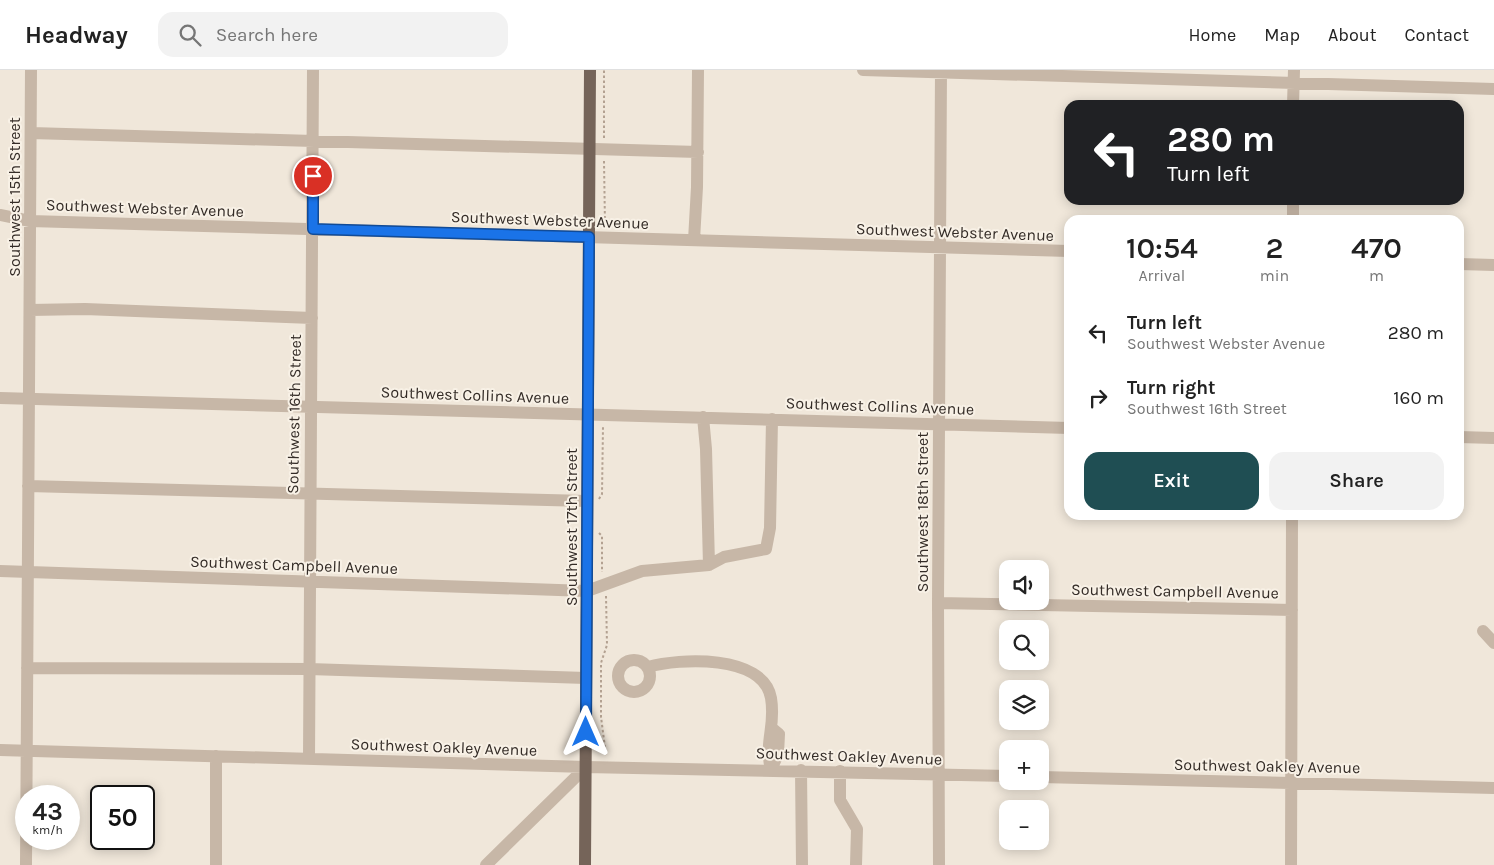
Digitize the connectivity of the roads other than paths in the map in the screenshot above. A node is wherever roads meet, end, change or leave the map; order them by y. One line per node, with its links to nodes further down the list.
1 (31, 70): 10 (street, Southwest 15th Street)
2 (313, 70): 11 (street, Southwest 16th Street)
3 (590, 70): 12 (main road, Southwest 17th Street)
4 (698, 70): 13 (street)
5 (862, 70): 6 (street)
6 (941, 71): 7 (street); 19 (street, Southwest 18th Street)
7 (1294, 76): 8 (street); 9 (street)
8 (1494, 89)
9 (1294, 100)
10 (31, 133): 11 (street); 15 (street, Southwest 15th Street)
11 (313, 140): 12 (street); 16 (street, Southwest 16th Street)
12 (589, 149): 13 (street); 17 (main road, Southwest 17th Street)
13 (698, 152): 18 (street)
14 (0, 215): 15 (street, Southwest Webster Avenue)
15 (30, 221): 16 (street, Southwest Webster Avenue); 23 (street, Southwest 15th Street)
16 (313, 229): 17 (street, Southwest Webster Avenue); 24 (street, Southwest 16th Street)
17 (589, 237): 18 (street, Southwest Webster Avenue); 28 (main road, Southwest 17th Street)
18 (694, 240): 19 (street, Southwest Webster Avenue)
19 (941, 249): 20 (street, Southwest Webster Avenue); 31 (street, Southwest 18th Street)
20 (1064, 252)
21 (1464, 264): 22 (street)
22 (1494, 265)
23 (30, 310): 24 (street); 26 (street, Southwest 15th Street)
24 (312, 318): 27 (street, Southwest 16th Street)
25 (0, 398): 26 (street, Southwest Collins Avenue)
26 (29, 399): 27 (street, Southwest Collins Avenue); 35 (street, Southwest 15th Street)
27 (311, 407): 28 (street, Southwest Collins Avenue); 36 (street, Southwest 16th Street)
28 (588, 414): 29 (street, Southwest Collins Avenue); 37 (main road, Southwest 17th Street)
29 (703, 417): 30 (street, Southwest Collins Avenue); 39 (street)
30 (772, 419): 31 (street, Southwest Collins Avenue); 39 (street)
31 (939, 425): 32 (street, Southwest Collins Avenue); 44 (street, Southwest 18th Street)
32 (1064, 428)
33 (1464, 437): 34 (street)
34 (1494, 438)
35 (28, 486): 36 (street); 41 (street, Southwest 15th Street)
36 (310, 495): 37 (street); 42 (street, Southwest 16th Street)
37 (587, 502): 43 (main road, Southwest 17th Street)
38 (1292, 520): 45 (street)
39 (709, 565): 43 (street)
40 (0, 571): 41 (street, Southwest Campbell Avenue)
41 (28, 572): 42 (street, Southwest Campbell Avenue); 49 (street, Southwest 15th Street)
42 (309, 582): 43 (street, Southwest Campbell Avenue); 50 (street, Southwest 16th Street)
43 (587, 591): 51 (main road, Southwest 17th Street)
44 (938, 603): 45 (street, Southwest Campbell Avenue); 60 (street, Southwest 18th Street)
45 (1292, 610): 63 (street)
46 (1483, 631): 47 (street)
47 (1494, 643)
48 (648, 667): 57 (street)
49 (27, 668): 50 (street); 53 (street, Southwest 15th Street)
50 (309, 669): 51 (street); 55 (street, Southwest 16th Street)
51 (586, 678): 56 (main road, Southwest 17th Street)
52 (0, 750): 53 (street, Southwest Oakley Avenue)
53 (27, 751): 54 (street, Southwest Oakley Avenue); 65 (street, Southwest 15th Street)
54 (216, 756): 55 (street, Southwest Oakley Avenue); 66 (street)
55 (308, 759): 56 (street, Southwest Oakley Avenue)
56 (586, 767): 57 (street, Southwest Oakley Avenue); 67 (street); 68 (main road, Southwest 17th Street)
57 (771, 770): 58 (street, Southwest Oakley Avenue)
58 (801, 770): 59 (street, Southwest Oakley Avenue); 69 (street)
59 (840, 771): 60 (street, Southwest Oakley Avenue); 70 (street)
60 (940, 774): 61 (street, Southwest Oakley Avenue); 71 (street, Southwest 18th Street)
61 (999, 776)
62 (1049, 777): 63 (street, Southwest Oakley Avenue)
63 (1291, 783): 64 (street, Southwest Oakley Avenue); 72 (street)
64 (1494, 788)
65 (26, 865)
66 (216, 865)
67 (486, 865)
68 (585, 865)
69 (802, 865)
70 (856, 865)
71 (939, 865)
72 (1291, 865)

